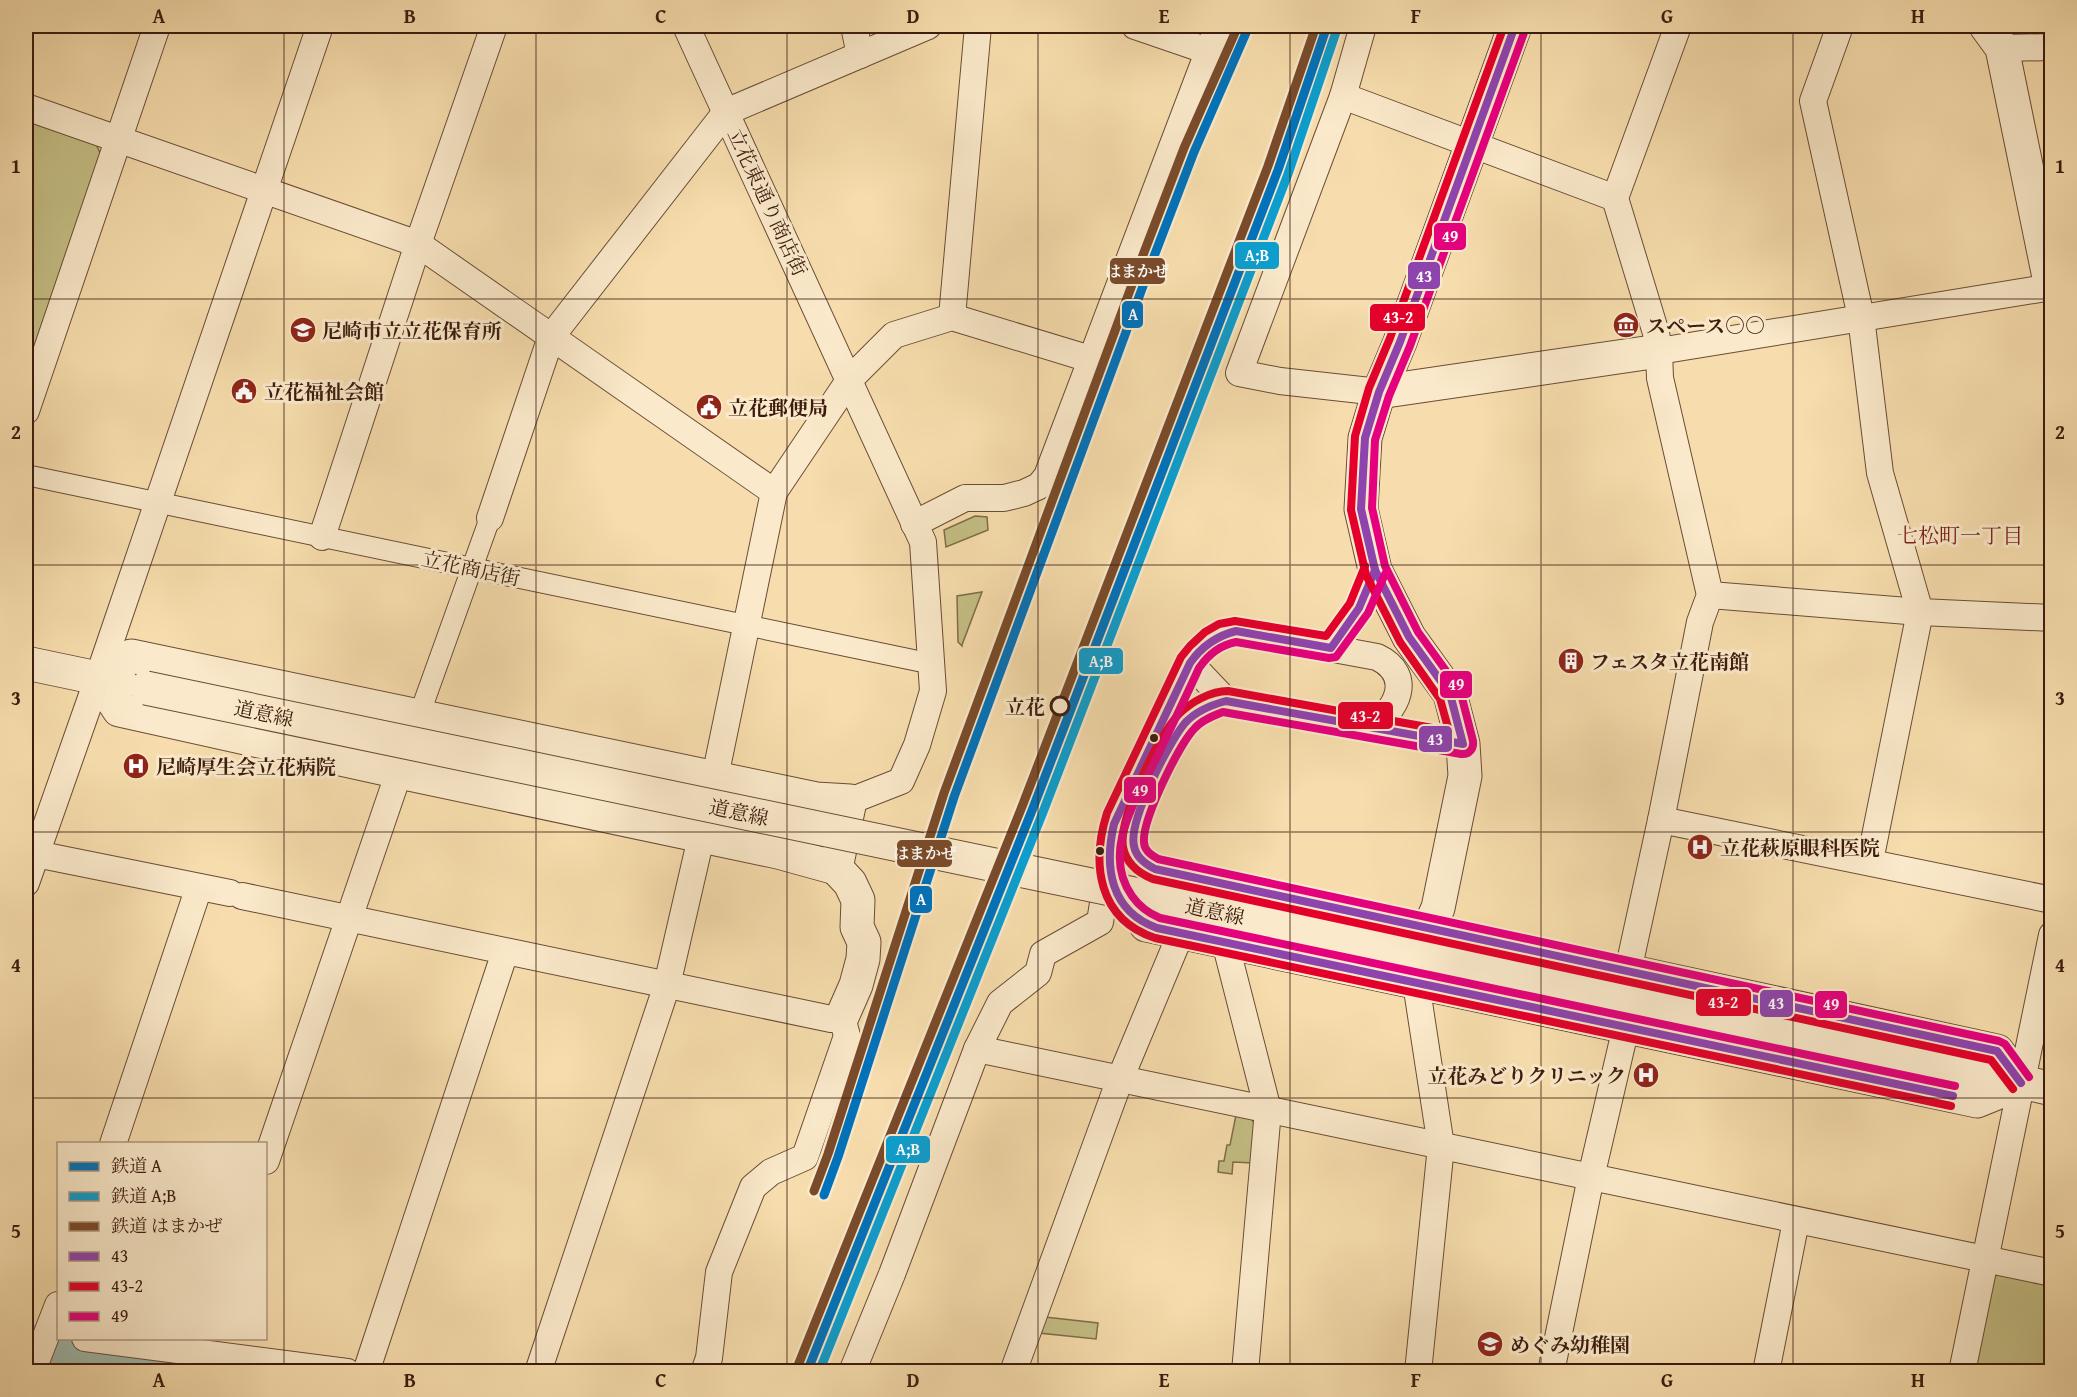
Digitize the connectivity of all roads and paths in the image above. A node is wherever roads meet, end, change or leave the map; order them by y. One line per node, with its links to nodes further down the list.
1 (157, 26): 21 (street)
2 (320, 26): 23 (street)
3 (494, 26): 25 (street)
4 (686, 26): 20 (street, 立花東通り商店街)
5 (854, 26): 17 (street)
6 (928, 26): 17 (street)
7 (978, 26): 28 (street)
8 (1135, 26): 16 (street)
9 (1218, 26): 16 (street)
10 (1363, 26): 18 (street)
11 (1515, 26): 22 (street)
12 (1678, 26): 24 (street)
13 (1840, 26): 27 (street)
14 (1994, 37): 15 (street); 26 (street)
15 (2052, 47)
16 (1208, 51): 31 (street)
17 (860, 55): 20 (street)
18 (1343, 96): 22 (street); 33 (street)
19 (26, 107): 21 (street)
20 (726, 112): 29 (street); 32 (street, 立花東通り商店街)
21 (119, 138): 23 (street); 34 (street)
22 (1472, 143): 24 (street); 33 (street)
23 (265, 190): 25 (street); 37 (street)
24 (1615, 198): 30 (street)
25 (418, 244): 29 (street); 40 (street)
26 (2051, 288): 27 (street)
27 (1861, 316): 30 (street); 44 (street)
28 (952, 317): 31 (street); 32 (street)
29 (550, 337): 36 (street); 38 (street)
30 (1659, 351): 33 (street); 43 (street)
31 (1090, 359): 39 (street)
32 (849, 379): 36 (street); 39 (street, 立花東通り商店街)
33 (1379, 393): 42 (street)
34 (26, 411)
35 (26, 475): 37 (street, 立花商店街)
36 (774, 492): 46 (street)
37 (158, 503): 40 (street, 立花商店街); 51 (street)
38 (489, 518): 41 (street)
39 (914, 524): 58 (street, 立花東通り商店街)
40 (322, 537): 41 (street, 立花商店街)
41 (472, 568): 46 (street, 立花商店街); 53 (street)
42 (1375, 570): 47 (street); 55 (street)
43 (1710, 595): 44 (street); 59 (street)
44 (1920, 612): 45 (street); 62 (street)
45 (2052, 618)
46 (747, 626): 48 (street, 立花商店街); 57 (street)
47 (1331, 648): 50 (street); 54 (street)
48 (918, 661)
49 (26, 663): 51 (street, 道意線)
50 (1190, 663): 52 (street); 64 (street)
51 (98, 678): 53 (street); 56 (street); 61 (street); 83 (street, 道意線, bridge)
52 (1226, 701): 54 (street); 66 (street)
53 (418, 716): 56 (street); 57 (street)
54 (1369, 728): 55 (street)
55 (1463, 744): 71 (street)
56 (399, 772): 60 (street); 69 (street)
57 (715, 777): 58 (street); 60 (street)
58 (850, 801): 63 (street)
59 (1661, 820): 62 (street); 76 (street)
60 (701, 837): 63 (street); 78 (street)
61 (30, 854): 65 (street); 67 (street)
62 (1870, 861): 68 (street)
63 (836, 868): 79 (street)
64 (1109, 868): 70 (street); 81 (street)
65 (26, 883)
66 (1235, 886): 71 (street); 74 (street)
67 (199, 887): 69 (street); 85 (street)
68 (2052, 900)
69 (348, 919): 75 (street); 87 (street)
70 (1146, 925): 72 (street)
71 (1429, 928): 76 (street); 77 (street)
72 (1181, 933): 74 (street); 82 (street)
73 (2052, 935): 83 (street)
74 (1225, 942): 77 (street); 84 (street)
75 (506, 952): 78 (street); 97 (street)
76 (1628, 971): 83 (street)
77 (1416, 983): 80 (street); 86 (street)
78 (667, 985): 79 (street); 98 (street)
79 (842, 1017): 99 (street)
80 (1626, 1027): 83 (street); 88 (street)
81 (977, 1048): 82 (street); 100 (street)
82 (1120, 1079): 84 (street); 101 (street)
83 (2036, 1086): 90 (street)
84 (1268, 1110): 86 (street); 102 (street)
85 (113, 1142)
86 (1441, 1146): 88 (street); 103 (street)
87 (267, 1158)
88 (1591, 1178): 89 (street); 104 (street)
89 (1796, 1221): 90 (street); 105 (street)
90 (1984, 1260): 91 (street); 106 (street)
91 (2052, 1274)
92 (57, 1307): 94 (street)
93 (96, 1340): 95 (street)
94 (41, 1344)
95 (198, 1359): 96 (street)
96 (347, 1371)
97 (366, 1371)
98 (538, 1371)
99 (704, 1371)
100 (852, 1371)
101 (1013, 1371)
102 (1245, 1371)
103 (1418, 1371)
104 (1551, 1371)
105 (1766, 1371)
106 (1962, 1371)

